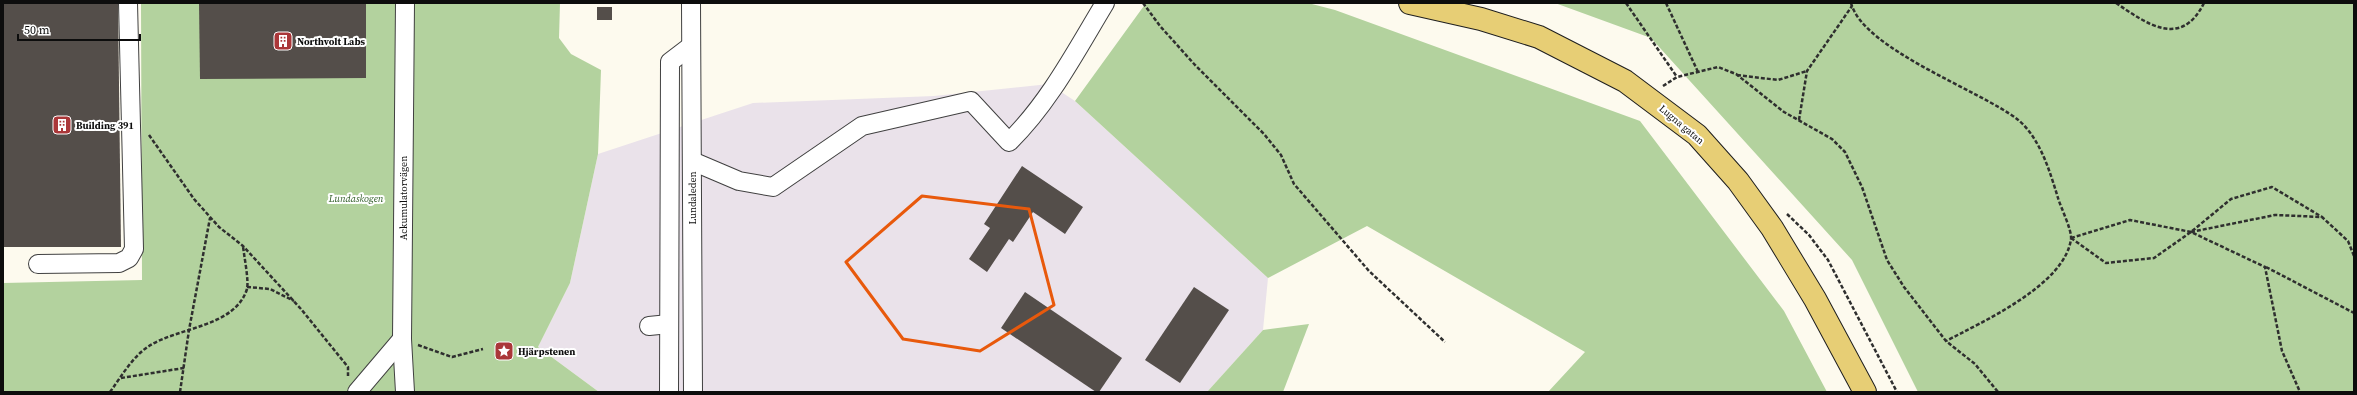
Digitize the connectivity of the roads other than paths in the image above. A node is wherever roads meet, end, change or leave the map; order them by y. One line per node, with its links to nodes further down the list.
1 (128, 3): 8 (street)
2 (405, 3): 11 (street, Ackumulatorvägen)
3 (691, 3): 6 (street, Lundaleden)
4 (1105, 3): 7 (street)
5 (1410, 3): 16 (main road, Lugna gatan)
6 (691, 46): 7 (street, Lundaleden); 9 (street)
7 (692, 161): 15 (street, Lundaleden)
8 (38, 264)
9 (669, 324): 10 (street); 14 (street)
10 (649, 326)
11 (402, 339): 12 (street); 13 (street, Ackumulatorvägen)
12 (353, 386)
13 (405, 392)
14 (669, 392)
15 (693, 392)
16 (1865, 392)

